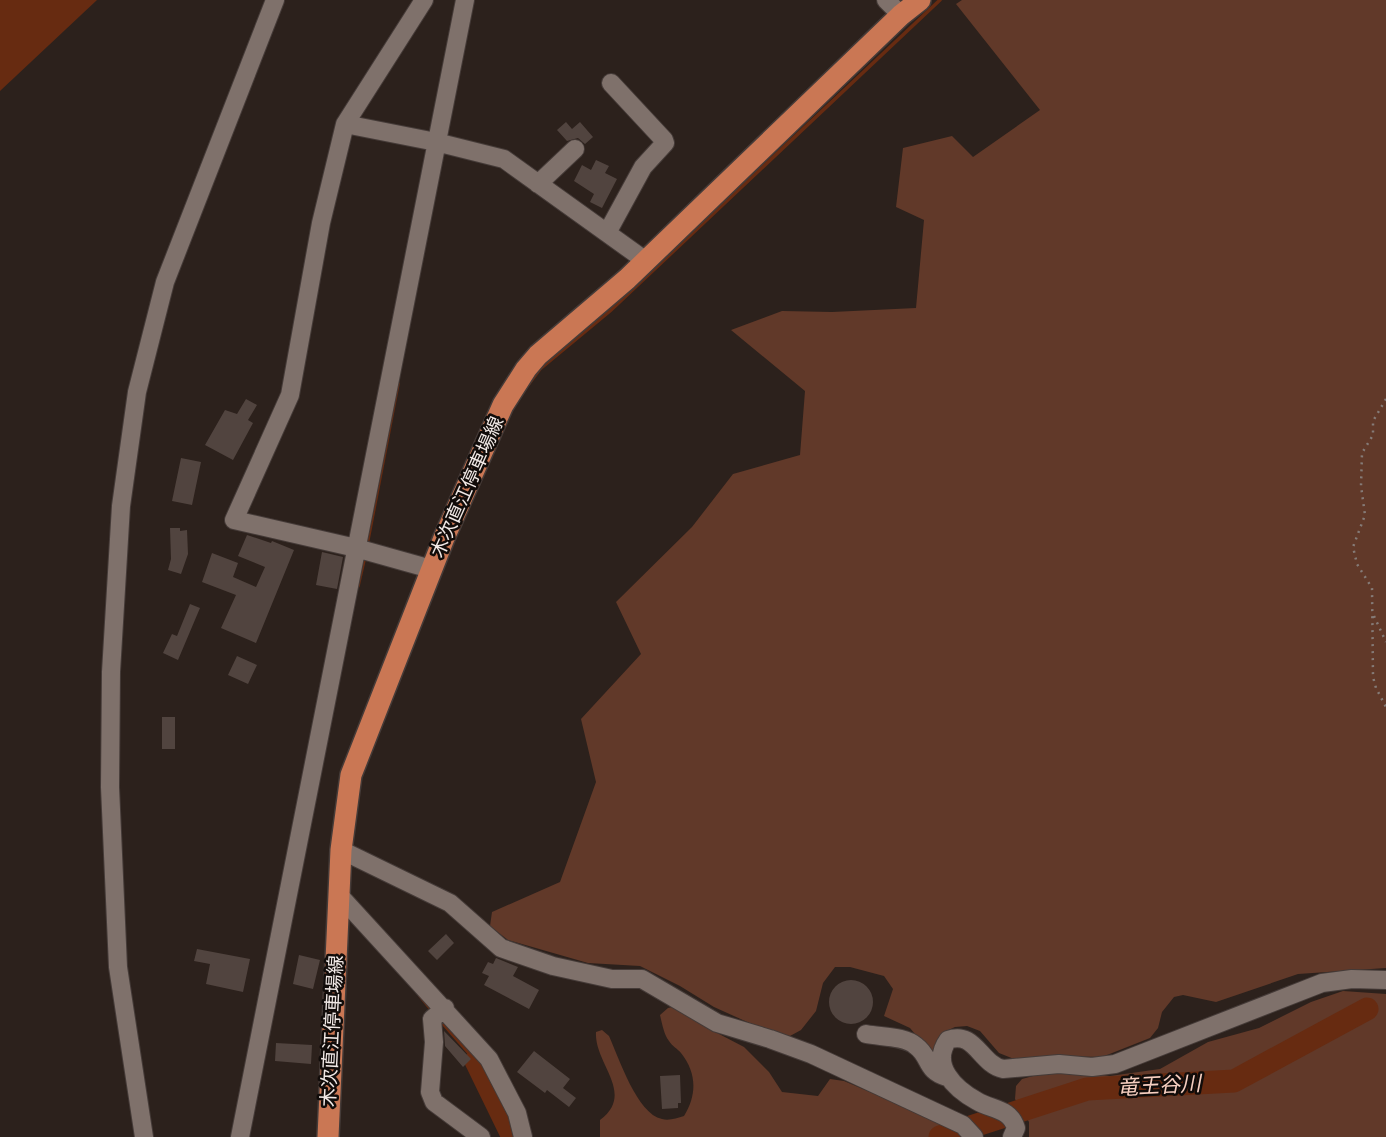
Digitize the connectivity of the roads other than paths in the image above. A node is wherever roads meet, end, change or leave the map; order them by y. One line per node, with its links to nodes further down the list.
1 (275, 0): 21 (street)
2 (424, 0): 7 (street)
3 (465, 0): 8 (street)
4 (920, 0): 5 (main road, 木次直江停車場線)
5 (893, 8): 12 (main road, 木次直江停車場線)
6 (611, 83): 11 (street)
7 (345, 124): 8 (street); 13 (street)
8 (436, 142): 10 (street); 13 (street)
9 (575, 149): 10 (street)
10 (538, 184): 11 (street)
11 (607, 233): 12 (street)
12 (646, 261): 14 (main road, 木次直江停車場線)
13 (356, 548): 14 (street); 22 (street)
14 (430, 569): 15 (main road, 木次直江停車場線)
15 (341, 850): 16 (main road, 木次直江停車場線); 26 (street)
16 (339, 894): 18 (street); 23 (main road, 木次直江停車場線)
17 (1386, 980): 20 (street)
18 (445, 1008): 24 (street); 25 (street)
19 (866, 1034): 20 (street)
20 (950, 1078): 27 (street)
21 (144, 1137)
22 (240, 1137)
23 (328, 1137)
24 (481, 1137)
25 (523, 1137)
26 (974, 1137)
27 (1012, 1137)

